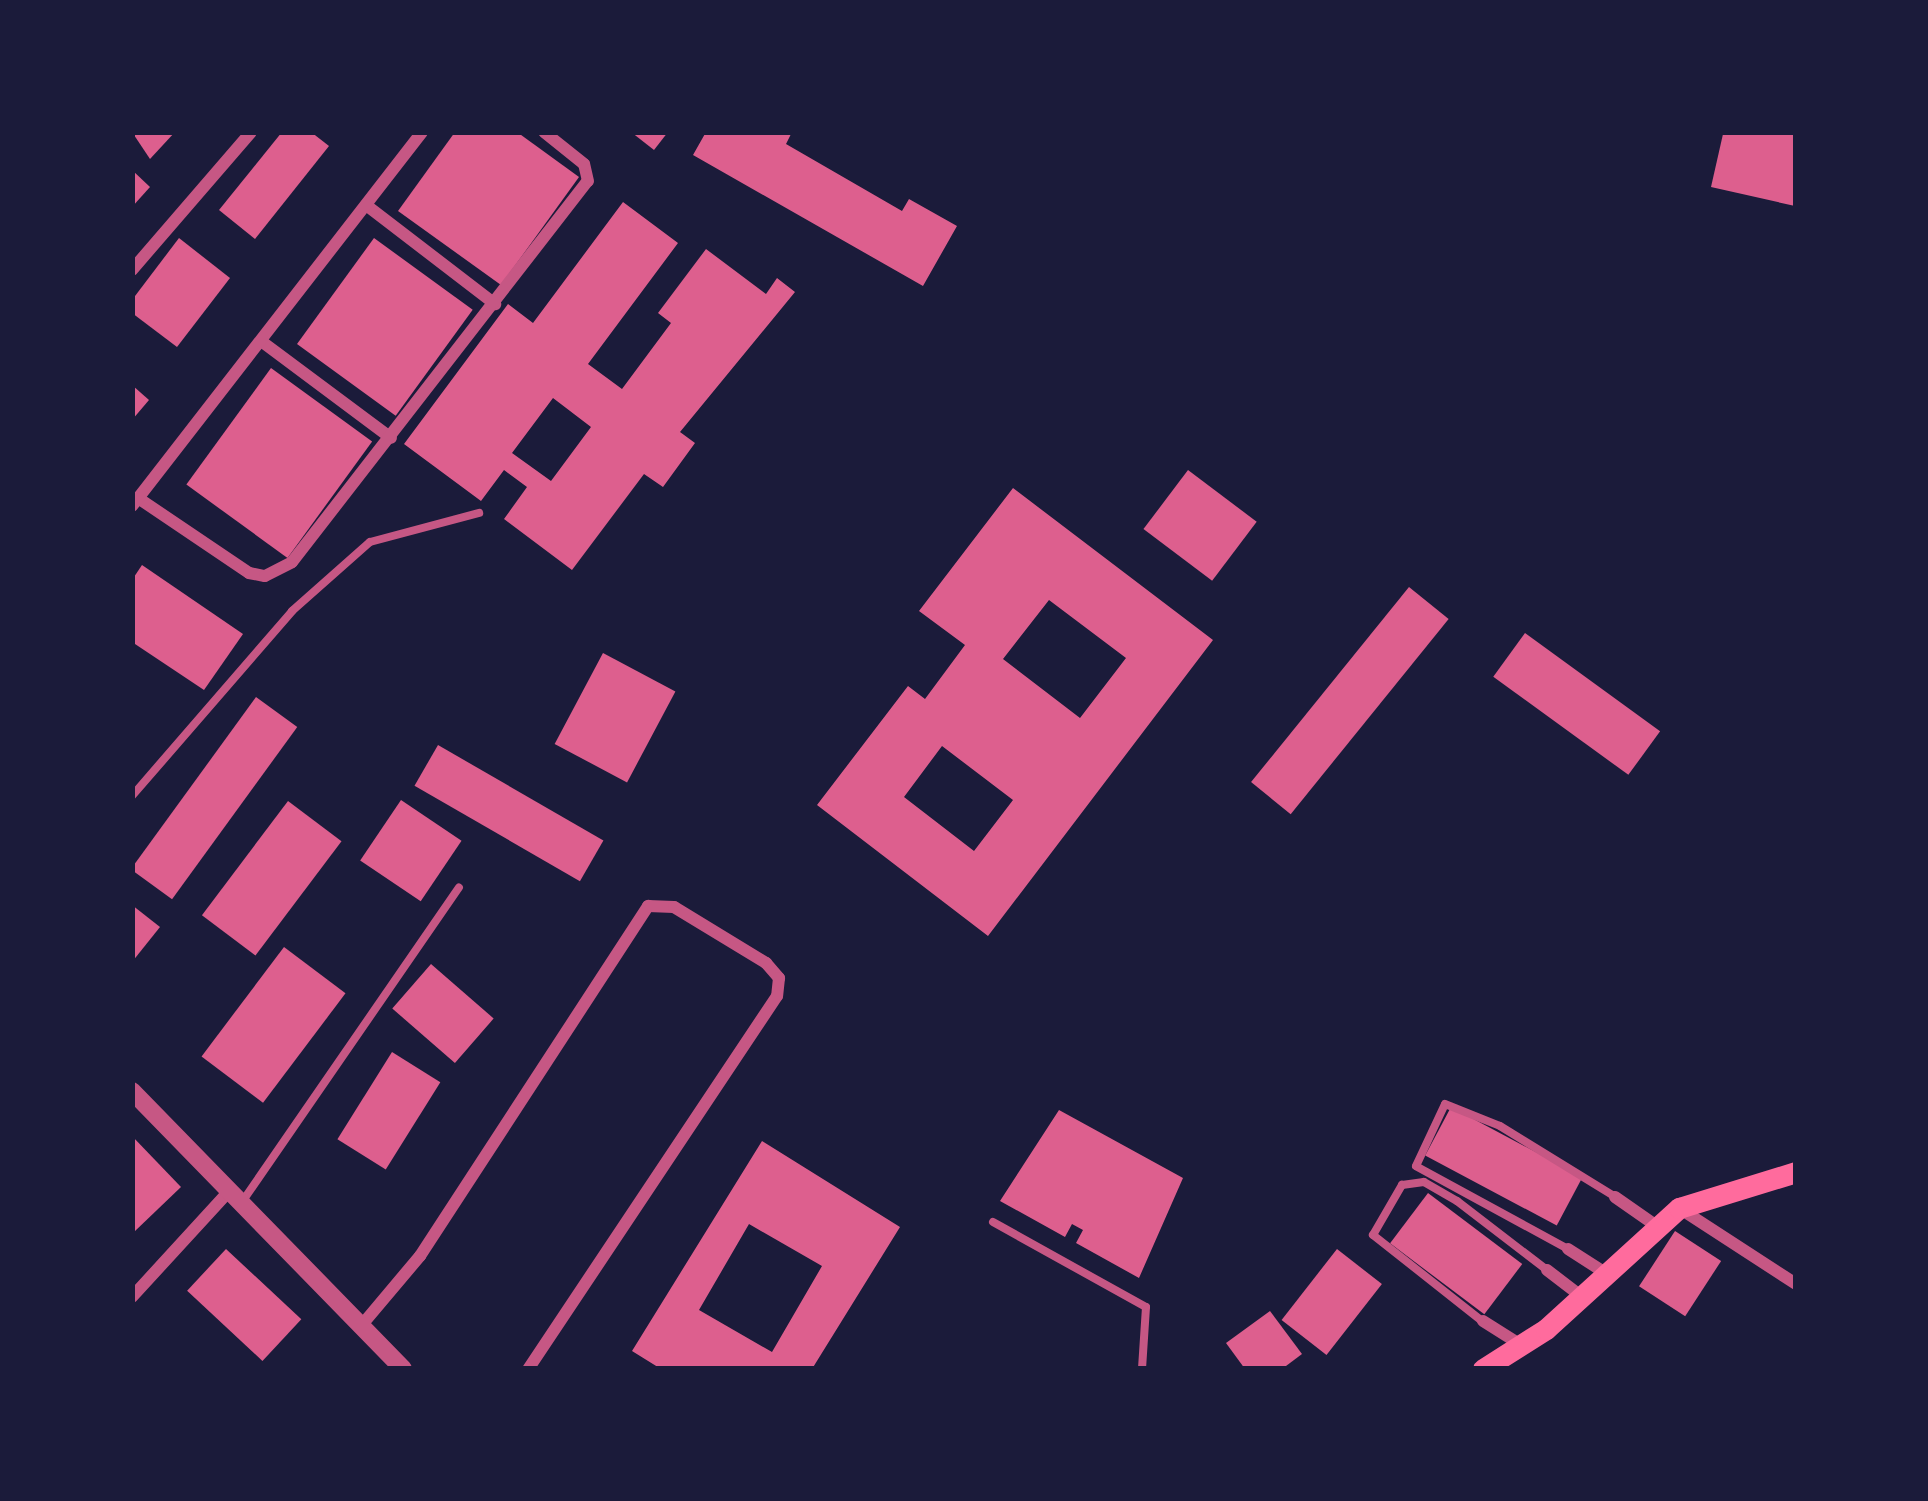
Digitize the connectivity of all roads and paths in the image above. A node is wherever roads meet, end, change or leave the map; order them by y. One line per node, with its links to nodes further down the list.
1 (251, 132): 5 (street)
2 (422, 132): 4 (street)
3 (544, 132): 6 (street)
4 (366, 205): 6 (street); 7 (street)
5 (132, 270)
6 (494, 304): 8 (street)
7 (261, 341): 8 (street); 9 (street)
8 (391, 438): 9 (street)
9 (135, 502)
10 (479, 513): 11 (lane)
11 (132, 796)
12 (459, 888): 15 (lane)
13 (132, 1091): 15 (street)
14 (1796, 1172): 17 (main road)
15 (235, 1197): 24 (street); 27 (street)
16 (1616, 1197): 19 (street); 20 (lane)
17 (1679, 1208): 19 (main road); 23 (street)
18 (994, 1222): 31 (lane)
19 (1658, 1227): 22 (main road)
20 (1568, 1250): 22 (street)
21 (1546, 1270): 25 (street); 26 (lane)
22 (1607, 1274): 25 (main road)
23 (1796, 1284)
24 (132, 1297)
25 (1582, 1297): 28 (main road)
26 (1483, 1321): 28 (street)
27 (362, 1326): 29 (street); 30 (street)
28 (1521, 1346): 32 (main road)
29 (403, 1369)
30 (528, 1369)
31 (1142, 1369)
32 (1483, 1369)

